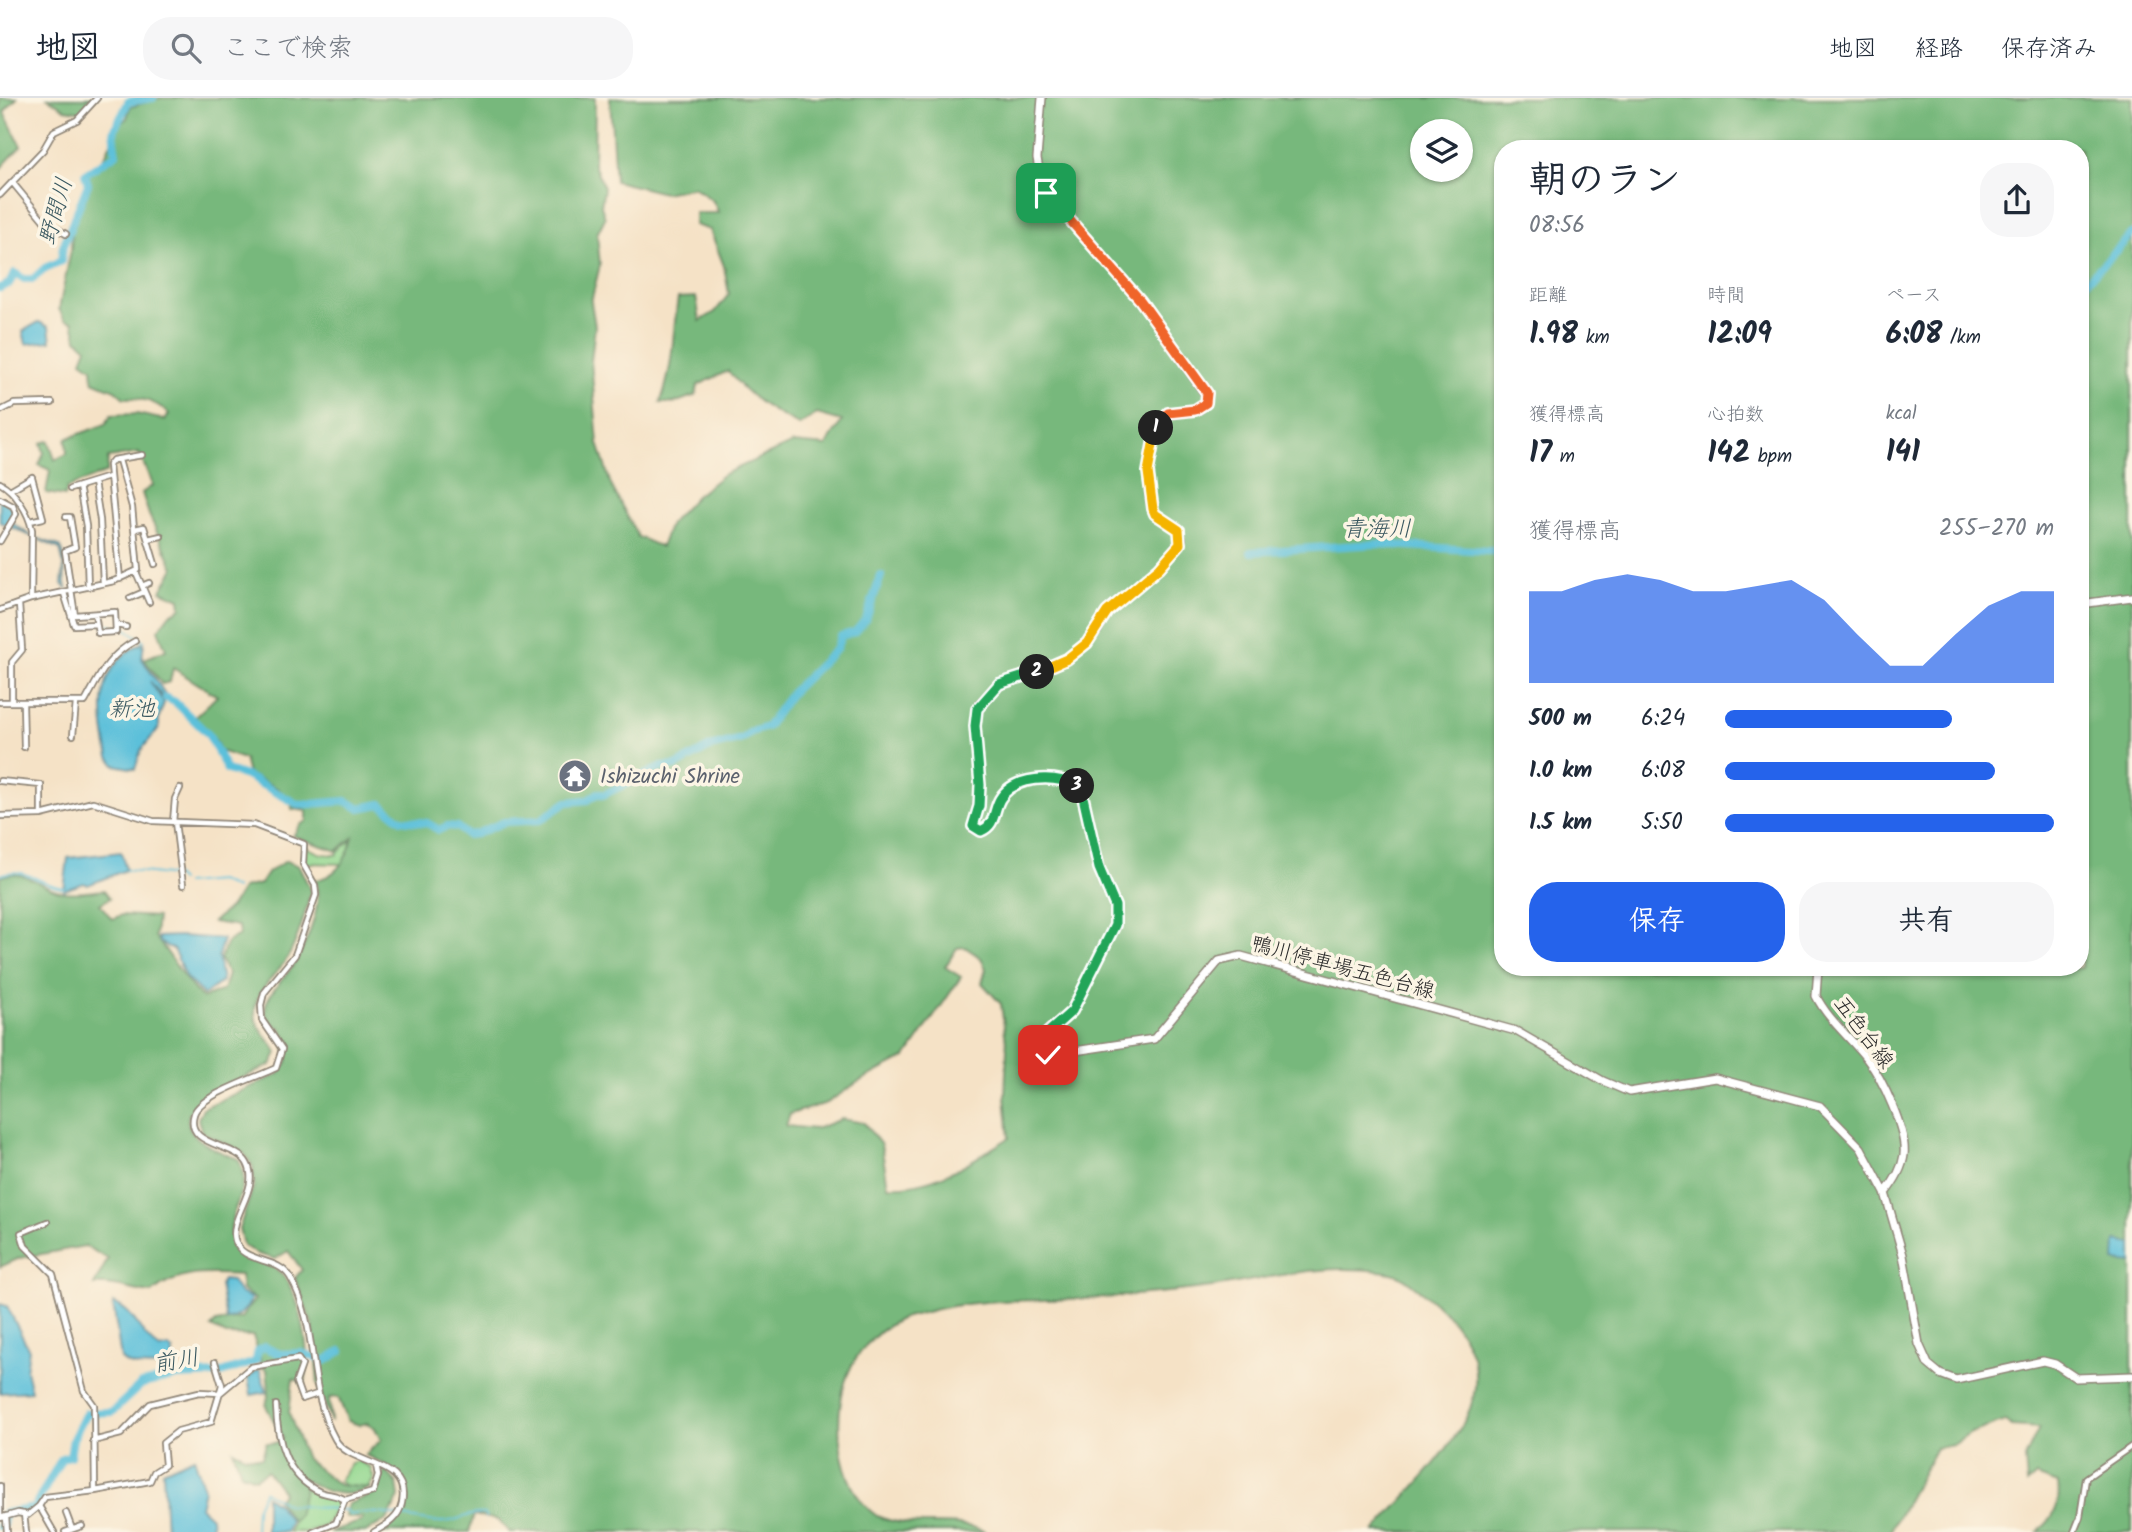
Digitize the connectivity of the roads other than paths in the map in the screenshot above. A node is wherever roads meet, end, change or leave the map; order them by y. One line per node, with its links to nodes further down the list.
1 (97, 98): 3 (street)
2 (1042, 98): 58 (main road, 鴨川停車場五色台線)
3 (12, 182): 4 (street); 5 (street)
4 (0, 195)
5 (65, 234)
6 (52, 403): 7 (street)
7 (0, 411)
8 (142, 456): 9 (street)
9 (119, 460): 10 (street); 17 (street)
10 (110, 477): 11 (street); 27 (street)
11 (94, 482): 13 (street); 28 (street)
12 (0, 483): 15 (street)
13 (79, 486): 14 (street); 30 (street)
14 (70, 489)
15 (10, 490): 20 (street); 20 (street)
16 (0, 499): 24 (street)
17 (132, 507): 18 (street); 21 (street)
18 (126, 508)
19 (66, 517): 32 (street)
20 (30, 521): 35 (street)
21 (135, 528): 23 (street); 26 (street)
22 (161, 536): 23 (street)
23 (148, 539): 25 (street)
24 (0, 541)
25 (155, 564)
26 (136, 572): 27 (street); 31 (street)
27 (120, 579): 28 (street)
28 (103, 583): 30 (street)
29 (149, 583): 31 (street)
30 (88, 587): 32 (street)
31 (143, 589): 34 (street); 36 (street)
32 (67, 592): 35 (street); 40 (street); 41 (street)
33 (2132, 597): 37 (main road)
34 (130, 598)
35 (32, 599): 38 (street)
36 (149, 602)
37 (2089, 603)
38 (19, 604): 39 (street); 46 (street)
39 (0, 610)
40 (94, 614): 41 (street); 42 (street)
41 (96, 624): 42 (street)
42 (117, 625): 43 (street)
43 (126, 627)
44 (135, 641): 48 (street)
45 (0, 702): 46 (street)
46 (12, 702): 47 (street)
47 (23, 702): 48 (street); 50 (street)
48 (76, 703): 49 (street)
49 (73, 735)
50 (24, 747)
51 (0, 781): 54 (street)
52 (180, 788): 55 (street)
53 (0, 816): 54 (street)
54 (41, 816): 55 (street)
55 (174, 822): 56 (street); 63 (street)
56 (183, 885)
57 (1817, 976): 58 (main road, 五色台線)
58 (1885, 1193): 61 (main road, 鴨川停車場五色台線)
59 (47, 1222): 65 (street)
60 (215, 1362): 62 (street)
61 (2132, 1376)
62 (220, 1393): 63 (street); 65 (street); 69 (street)
63 (317, 1394): 67 (street)
64 (276, 1405): 71 (street)
65 (93, 1441): 69 (street)
66 (2132, 1446): 83 (street)
67 (376, 1465): 71 (street); 82 (street)
68 (0, 1486): 70 (street)
69 (95, 1491): 72 (street)
70 (1, 1500): 75 (street)
71 (345, 1500): 81 (street)
72 (39, 1506): 74 (street); 80 (street)
73 (66, 1513): 77 (street)
74 (24, 1514): 75 (street); 79 (street)
75 (2, 1517): 78 (street)
76 (82, 1526): 77 (street)
77 (69, 1531)
78 (8, 1532)
79 (26, 1532)
80 (54, 1532)
81 (313, 1532)
82 (374, 1532)
83 (2074, 1532)

